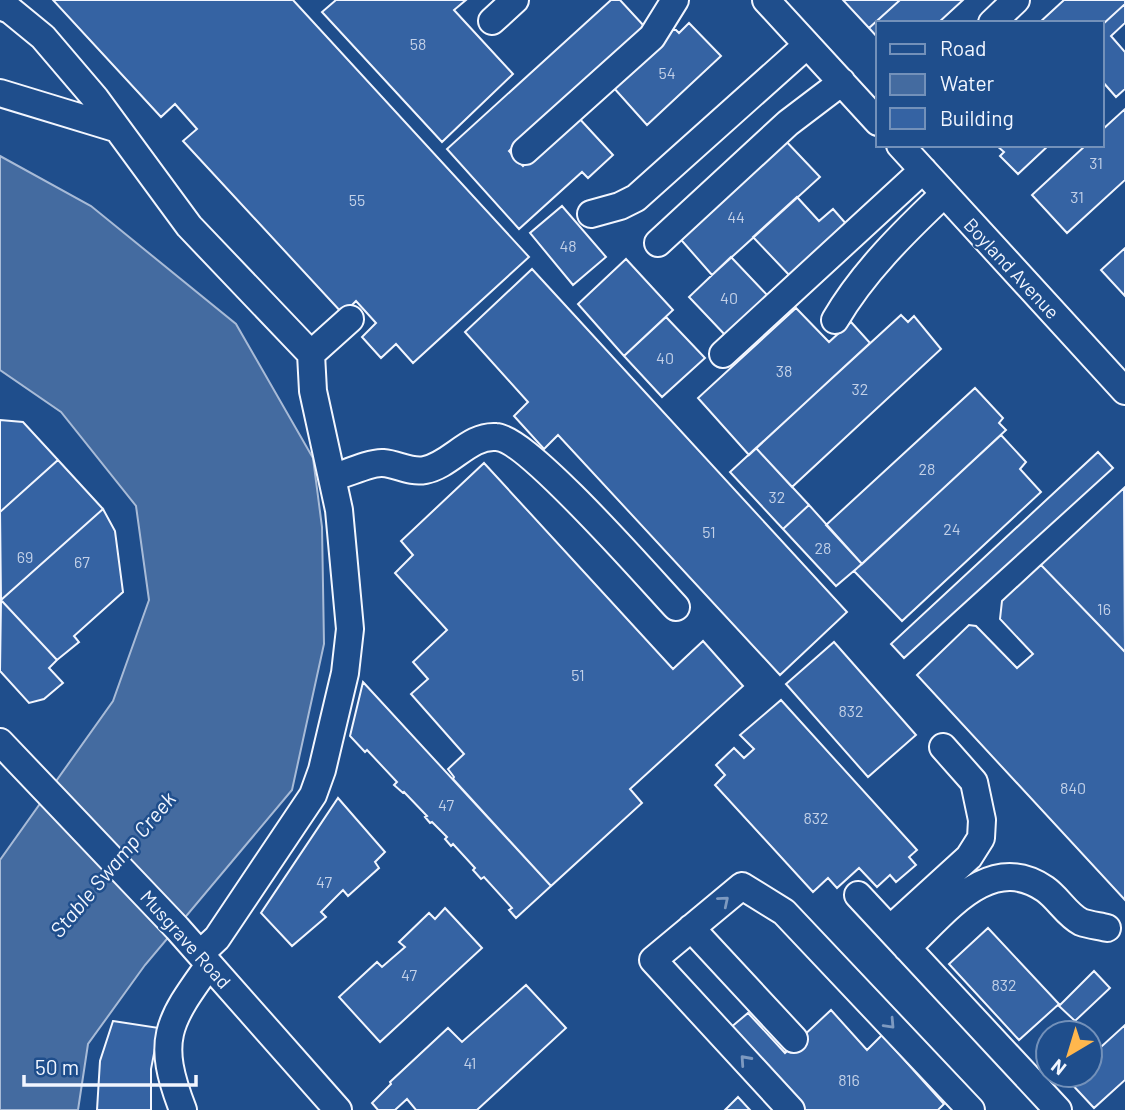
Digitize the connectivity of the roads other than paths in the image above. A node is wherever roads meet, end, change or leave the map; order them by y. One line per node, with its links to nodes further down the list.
1 (515, 0): 6 (street)
2 (675, 0): 14 (street)
3 (1016, 0): 7 (street)
4 (777, 4): 8 (street)
5 (0, 6): 12 (street)
6 (492, 21)
7 (994, 21)
8 (807, 45): 9 (street); 17 (street)
9 (842, 82): 11 (street); 18 (street)
10 (0, 93): 12 (street)
11 (876, 120)
12 (115, 128): 21 (street)
13 (902, 147): 15 (street, Boyland Avenue)
14 (525, 151)
15 (923, 170): 16 (street, Boyland Avenue); 22 (street)
16 (944, 194): 20 (street); 23 (street, Boyland Avenue)
17 (591, 214)
18 (658, 243)
19 (350, 319): 21 (street)
20 (835, 320)
21 (311, 354): 24 (street)
22 (723, 354)
23 (1125, 391)
24 (332, 478): 25 (street); 32 (street)
25 (676, 607)
26 (0, 742): 32 (street, Musgrave Road)
27 (943, 747): 31 (street)
28 (858, 895): 31 (street)
29 (691, 928): 33 (street); 36 (street, one-way to 29); 37 (street, one-way to 37)
30 (1107, 928): 31 (street)
31 (898, 938): 38 (street)
32 (205, 960): 34 (street); 35 (street, Musgrave Road)
33 (794, 1039)
34 (183, 1110)
35 (338, 1110)
36 (791, 1110)
37 (971, 1110)
38 (1058, 1110)

